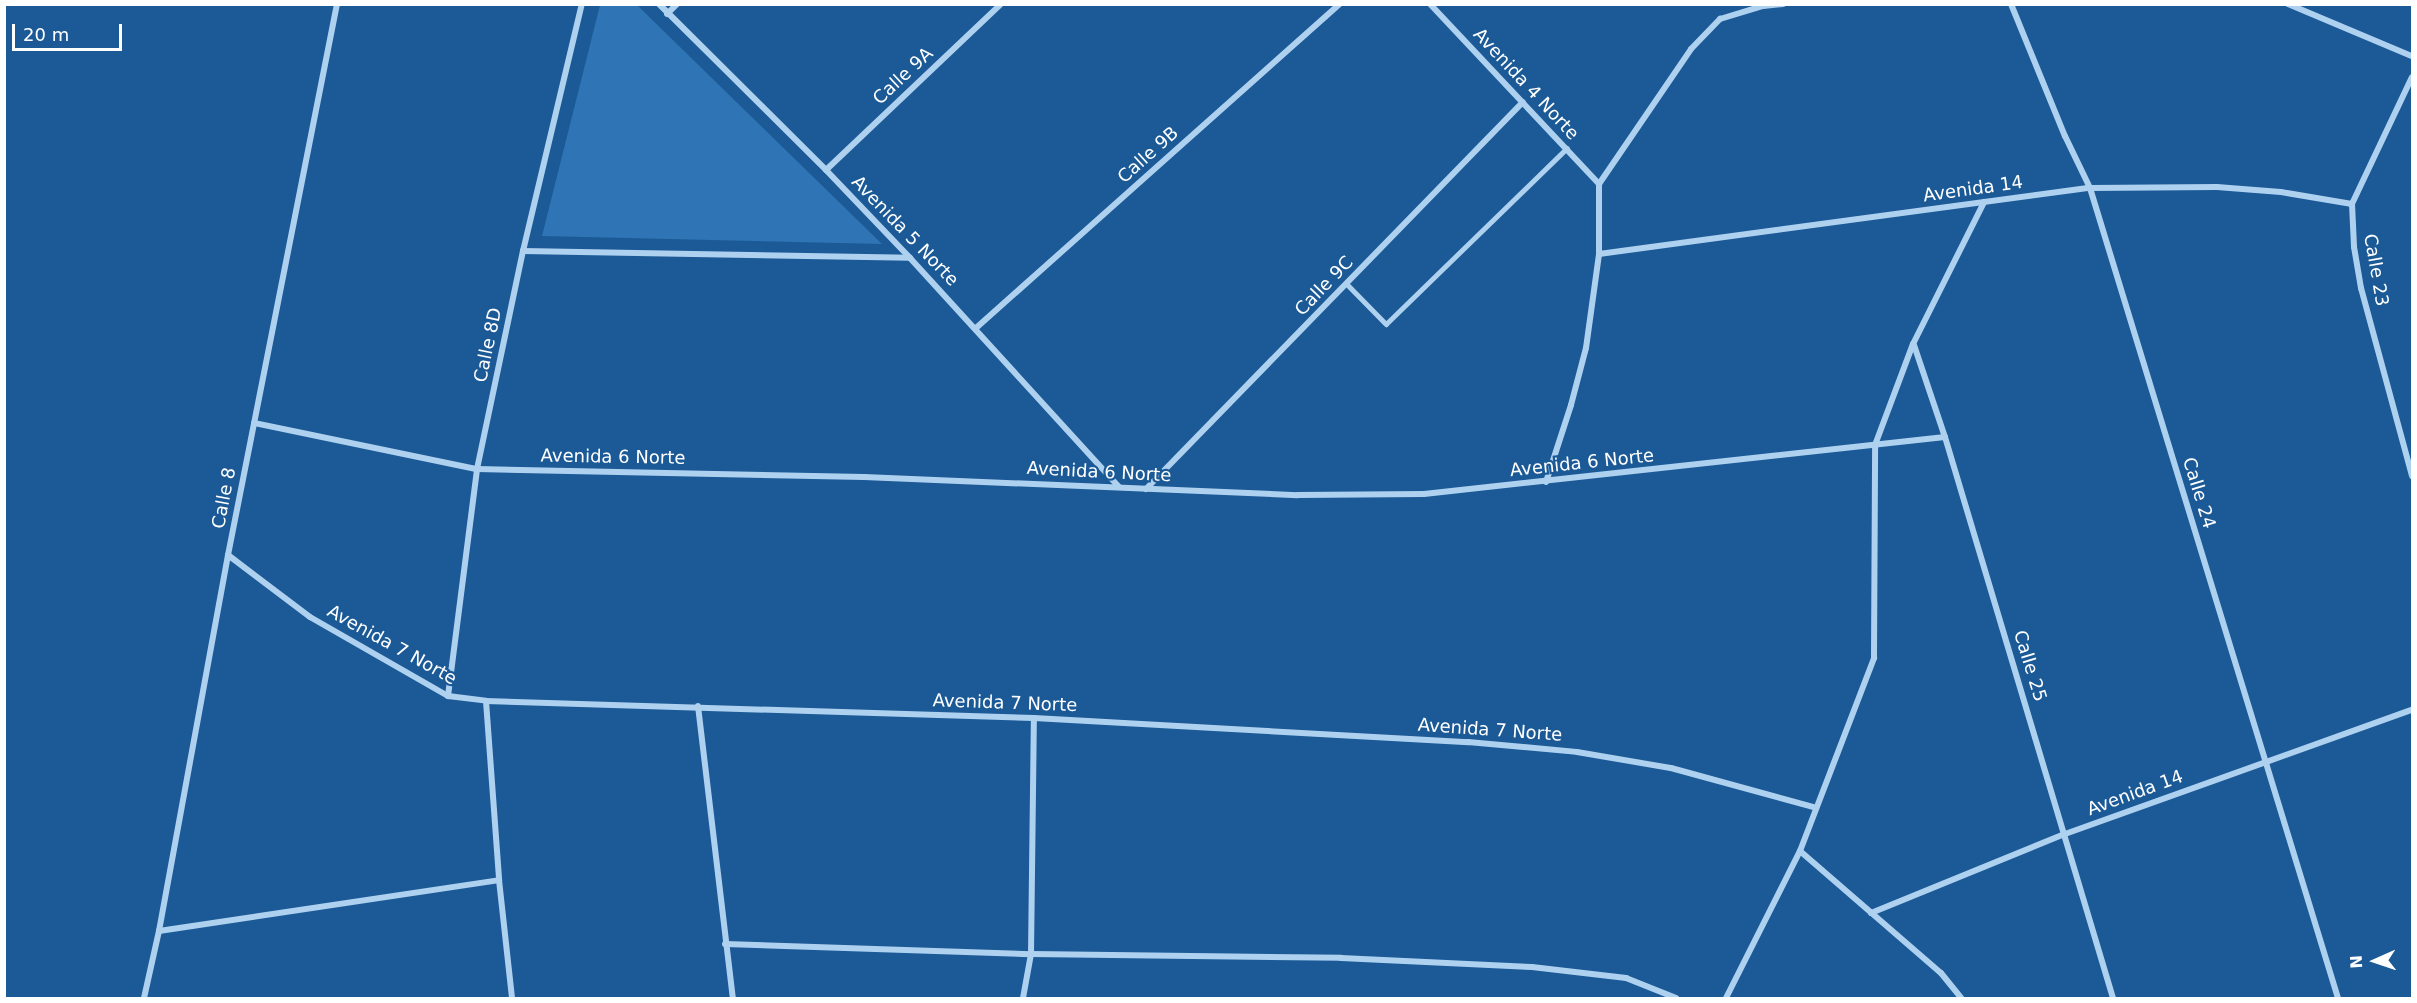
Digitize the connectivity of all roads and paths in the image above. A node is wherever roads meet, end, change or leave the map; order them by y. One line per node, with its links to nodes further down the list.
1 (338, 4): 27 (street, Calle 8)
2 (582, 4): 21 (street, Calle 8D)
3 (659, 4): 11 (street, Avenida 5 Norte)
4 (677, 4): 11 (street)
5 (1001, 4): 16 (street, Calle 9A)
6 (1340, 4): 25 (street, Calle 9B)
7 (1430, 4): 14 (street, Avenida 4 Norte)
8 (1783, 4): 17 (street)
9 (2011, 4): 18 (street, Calle 24)
10 (2288, 4): 12 (street)
11 (667, 14): 16 (street, Avenida 5 Norte)
12 (2412, 56)
13 (2412, 77): 20 (street, Calle 23)
14 (1523, 102): 15 (street, Avenida 4 Norte); 24 (street, Calle 9C)
15 (1567, 148): 17 (street, Avenida 4 Norte); 24 (lane)
16 (826, 170): 23 (street, Avenida 5 Norte)
17 (1599, 184): 22 (street)
18 (2090, 188): 19 (street, Avenida 14); 20 (street, Avenida 14); 41 (street, Calle 24)
19 (1984, 202): 22 (street, Avenida 14); 26 (street)
20 (2352, 204): 31 (street, Calle 23)
21 (523, 251): 23 (street); 30 (street, Calle 8D)
22 (1599, 254): 32 (street)
23 (910, 258): 25 (street, Avenida 5 Norte)
24 (1347, 284): 34 (street, Calle 9C)
25 (976, 328): 33 (street, Avenida 5 Norte)
26 (1913, 344): 28 (street, Calle 25); 29 (street)
27 (254, 423): 30 (street, Avenida 6 Norte); 35 (street, Calle 8)
28 (1945, 437): 29 (street, Avenida 6 Norte); 43 (street, Calle 25)
29 (1875, 445): 32 (street, Avenida 6 Norte); 42 (street)
30 (477, 469): 33 (street, Avenida 6 Norte); 36 (street, Calle 8D)
31 (2412, 476)
32 (1546, 482): 34 (street, Avenida 6 Norte)
33 (1119, 487): 34 (street, Avenida 6 Norte)
34 (1146, 489)
35 (228, 555): 36 (street, Avenida 7 Norte); 47 (street, Calle 8)
36 (448, 696): 37 (street, Avenida 7 Norte)
37 (486, 701): 38 (street, Avenida 7 Norte); 45 (street)
38 (698, 706): 40 (street, Avenida 7 Norte); 48 (street)
39 (2412, 710): 41 (street, Avenida 14)
40 (1034, 718): 42 (street, Avenida 7 Norte); 49 (street)
41 (2266, 761): 43 (street, Avenida 14); 58 (street, Calle 24)
42 (1814, 807): 44 (street)
43 (2065, 834): 46 (street, Avenida 14); 57 (street, Calle 25)
44 (1800, 851): 46 (street); 55 (street)
45 (499, 880): 47 (street); 51 (street)
46 (1871, 913): 56 (street)
47 (159, 931): 50 (street, Calle 8)
48 (725, 944): 49 (street); 52 (street)
49 (1031, 954): 53 (street); 54 (street)
50 (144, 999)
51 (512, 999)
52 (733, 999)
53 (1023, 999)
54 (1676, 999)
55 (1726, 999)
56 (1961, 999)
57 (2113, 999)
58 (2338, 999)

